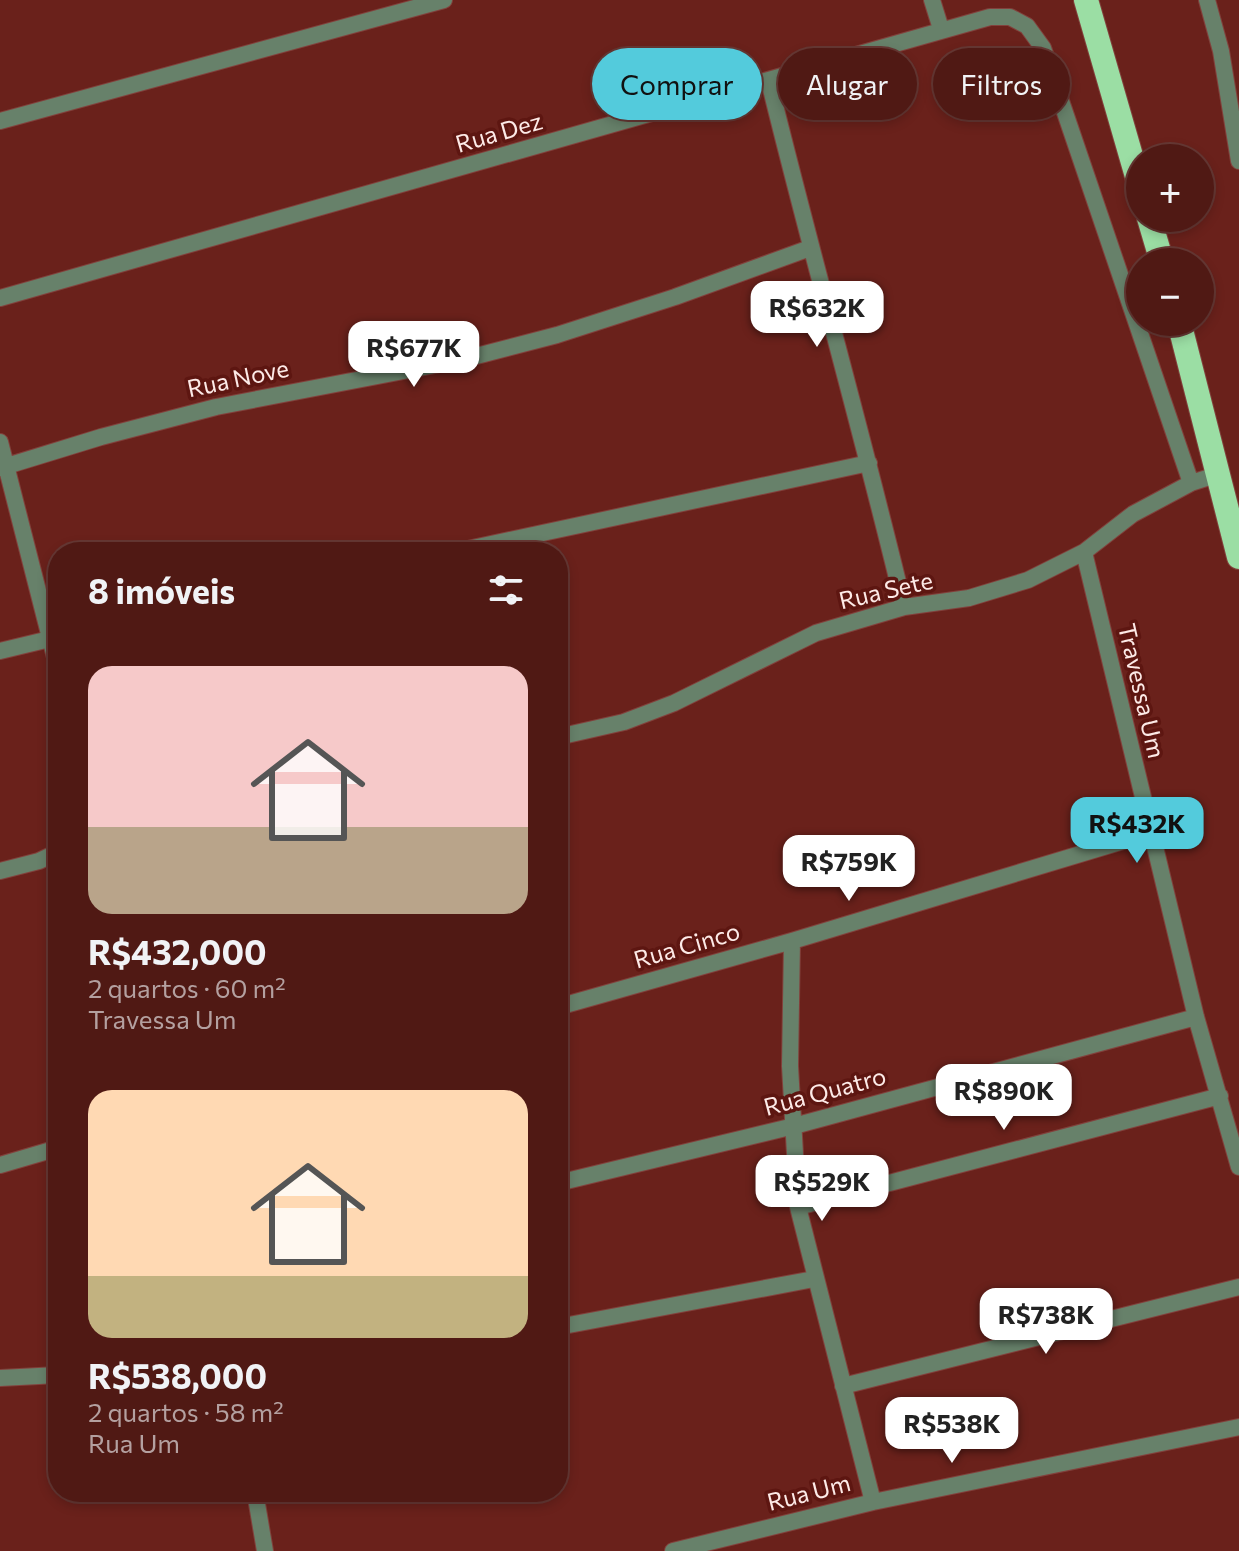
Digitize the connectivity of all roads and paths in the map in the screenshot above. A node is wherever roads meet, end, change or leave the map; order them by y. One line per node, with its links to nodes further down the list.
1 (444, 0): 7 (street)
2 (932, 0): 5 (street)
3 (1086, 0): 8 (highway)
4 (1207, 0): 9 (street)
5 (941, 29): 6 (street, Rua Dez); 17 (street, Rua Dez)
6 (769, 81): 10 (street); 11 (street, Rua Dez)
7 (0, 121)
8 (1128, 144)
9 (1239, 161)
10 (810, 248): 14 (street); 15 (street, Rua Nove)
11 (0, 298)
12 (1182, 336): 16 (highway)
13 (0, 442): 15 (street)
14 (869, 463): 18 (street); 21 (street)
15 (3, 467): 22 (street)
16 (1216, 475): 17 (street, Rua Sete); 20 (highway)
17 (1191, 483): 19 (street, Rua Sete)
18 (501, 542)
19 (1084, 552): 21 (street, Rua Sete); 26 (street, Travessa Um)
20 (1239, 557)
21 (904, 607): 25 (street, Rua Sete)
22 (48, 618)
23 (48, 639): 24 (street)
24 (0, 651)
25 (568, 735)
26 (1150, 833): 29 (street, Rua Cinco); 31 (street, Travessa Um)
27 (48, 857): 28 (street)
28 (0, 871)
29 (792, 941): 30 (street, Rua Cinco); 33 (street)
30 (568, 1004)
31 (1196, 1017): 32 (street, Travessa Um); 33 (street, Rua Quatro)
32 (1220, 1096): 36 (street, Travessa Um); 38 (street)
33 (794, 1126): 37 (street, Rua Quatro); 38 (street)
34 (48, 1151): 35 (street)
35 (0, 1165)
36 (1239, 1167)
37 (568, 1181)
38 (798, 1207): 39 (street)
39 (814, 1279): 41 (street); 44 (street)
40 (1239, 1287): 44 (street)
41 (568, 1325)
42 (48, 1376): 43 (street)
43 (0, 1378)
44 (843, 1386): 47 (street)
45 (1239, 1427): 47 (street, Rua Um)
46 (257, 1502): 48 (street)
47 (873, 1502): 49 (street, Rua Um)
48 (265, 1551)
49 (673, 1551)

